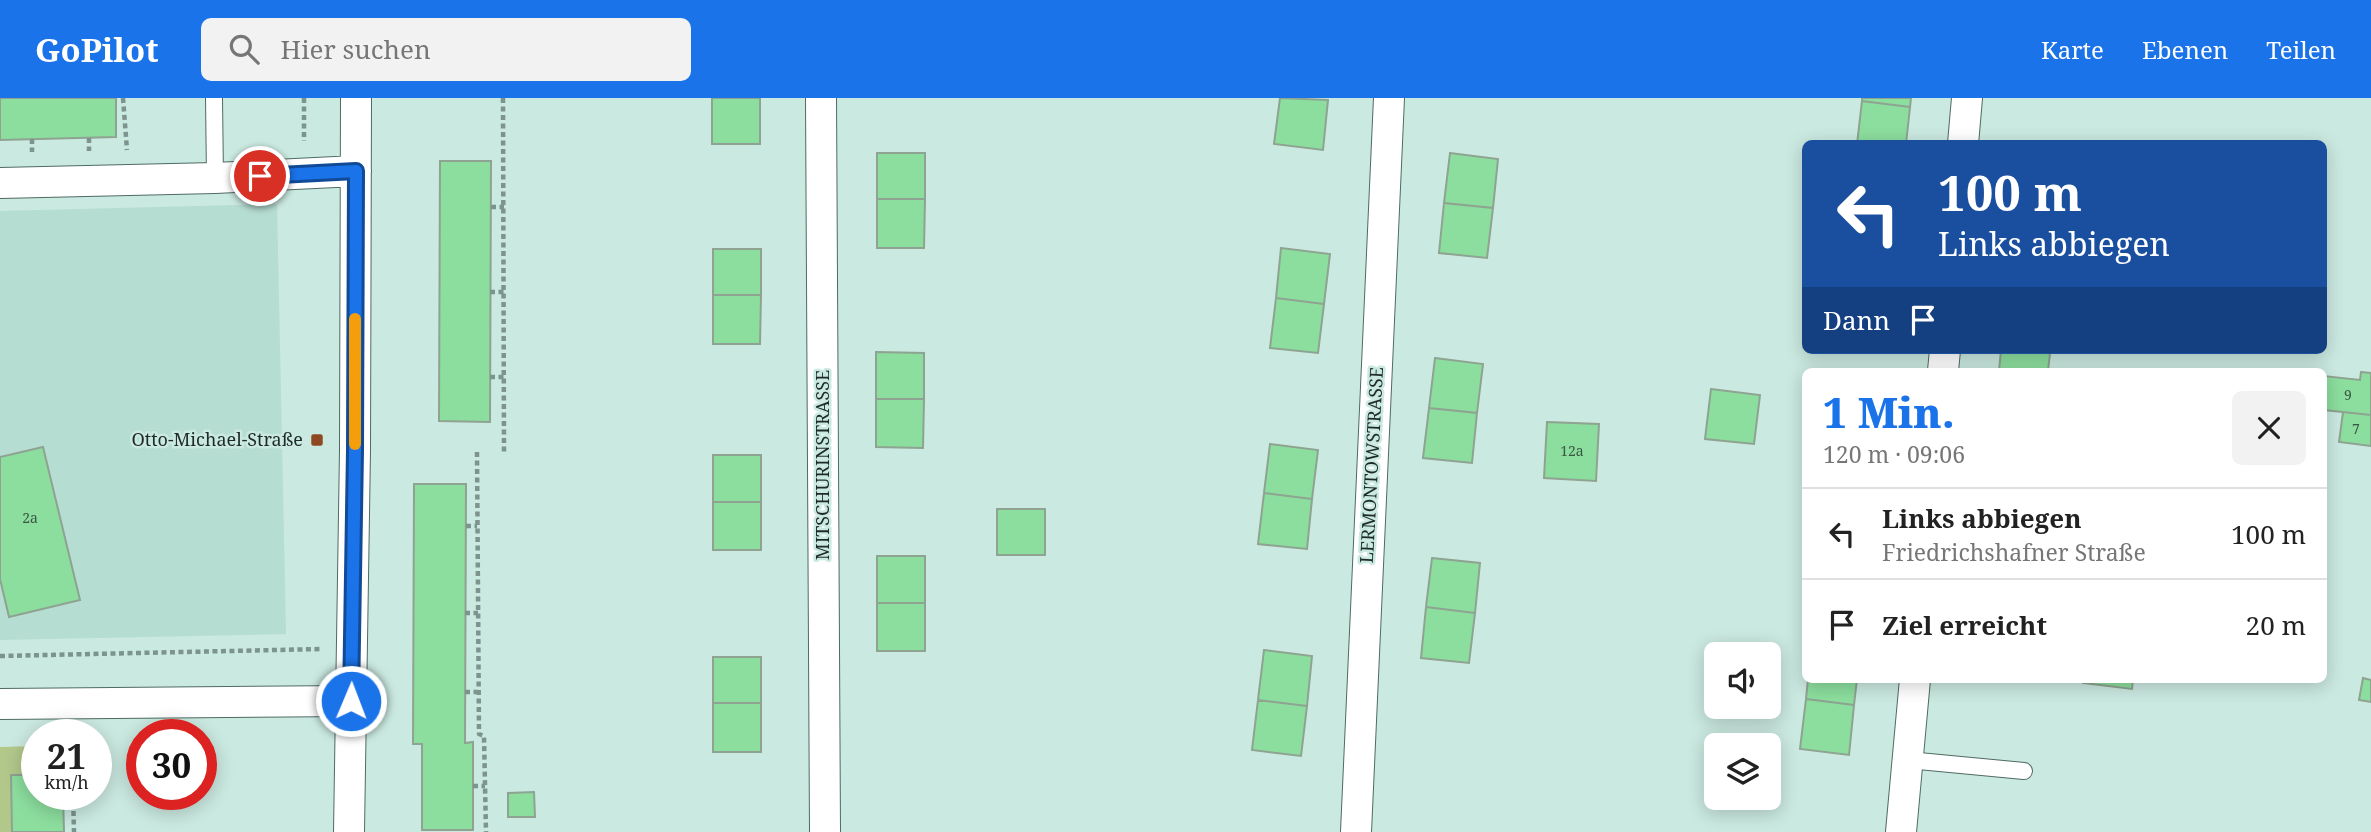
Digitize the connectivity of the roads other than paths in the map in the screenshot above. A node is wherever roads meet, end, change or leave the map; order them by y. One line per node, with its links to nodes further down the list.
1 (214, 98): 8 (lane)
2 (356, 98): 7 (street)
3 (821, 98): 16 (street, MITSCHURINSTRASSE)
4 (1389, 98): 17 (street, LERMONTOWSTRASSE)
5 (1967, 98): 6 (street)
6 (1963, 140)
7 (356, 171): 8 (street); 11 (street)
8 (215, 178): 9 (street)
9 (0, 183)
10 (1915, 683): 13 (street)
11 (351, 701): 12 (street); 15 (street)
12 (0, 704)
13 (1908, 761): 14 (lane); 18 (street)
14 (2024, 771)
15 (349, 832)
16 (825, 832)
17 (1356, 832)
18 (1901, 832)

